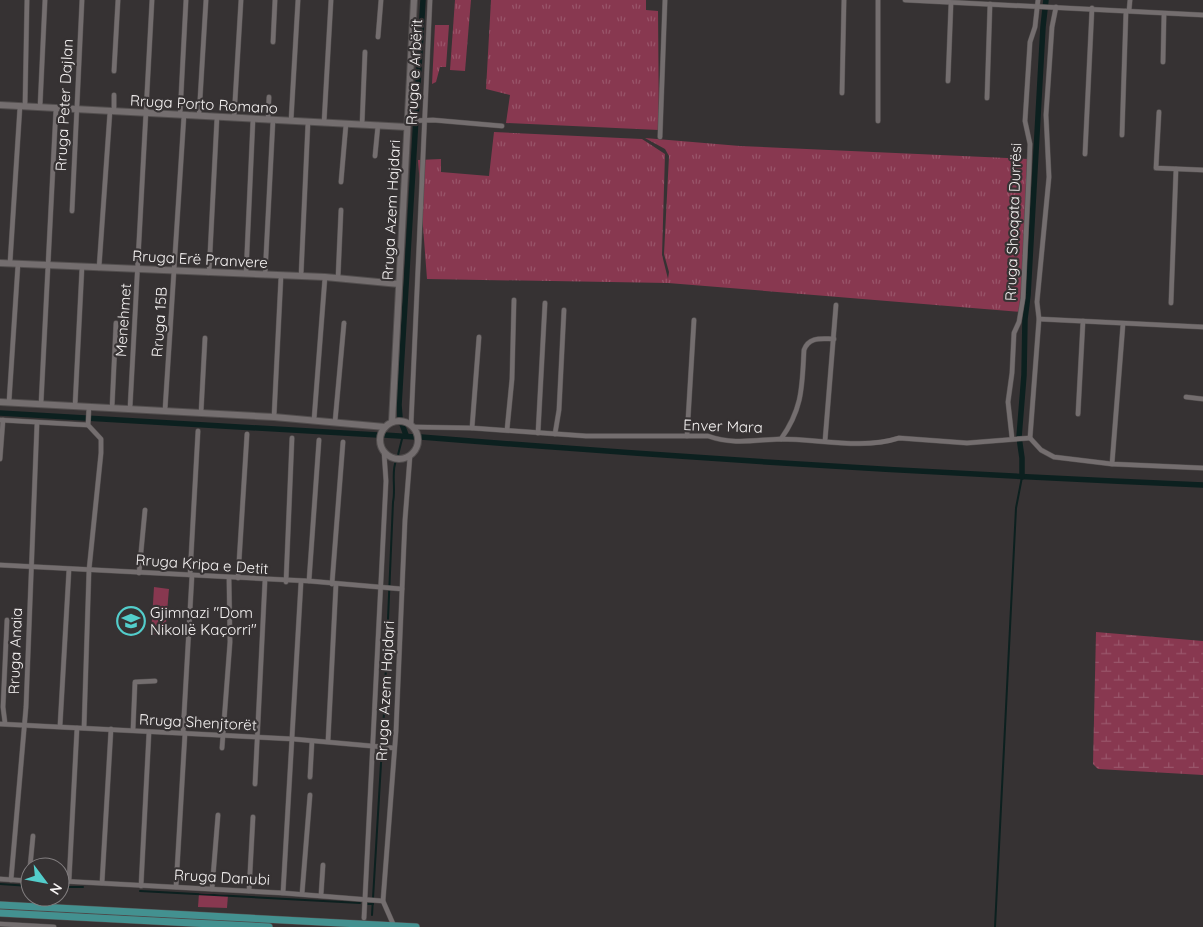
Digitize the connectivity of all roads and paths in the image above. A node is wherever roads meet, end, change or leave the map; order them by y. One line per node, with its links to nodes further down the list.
1 (27, 0): 41 (street)
2 (45, 0): 42 (street)
3 (82, 0): 44 (street, Rruga Peter Dajlan)
4 (118, 0): 34 (street)
5 (152, 0): 47 (street, Menehmet)
6 (186, 0): 48 (street, Rruga 15B)
7 (206, 0): 49 (street)
8 (241, 0): 51 (street)
9 (275, 0): 31 (street)
10 (298, 0): 54 (street)
11 (331, 0): 58 (street)
12 (381, 0): 30 (street)
13 (414, 0): 59 (street, Rruga Azem Hajdari)
14 (430, 0): 55 (street, Rruga e Arbërit)
15 (665, 0): 65 (street)
16 (844, 0): 36 (street)
17 (878, 0): 56 (street)
18 (904, 0): 19 (street)
19 (915, 0): 22 (street)
20 (1038, 0): 24 (street, Rruga Shoqata Durrësi)
21 (1130, 0): 27 (street)
22 (951, 3): 23 (street); 35 (street)
23 (989, 3): 24 (street); 39 (street)
24 (1040, 6): 25 (street); 133 (street, Rruga Shoqata Durrësi)
25 (1054, 7): 26 (street); 94 (street)
26 (1092, 8): 27 (street); 66 (street)
27 (1128, 11): 28 (street); 64 (street)
28 (1164, 14): 29 (street); 33 (street)
29 (1203, 15)
30 (378, 37)
31 (273, 42)
32 (365, 52): 61 (street)
33 (1163, 62)
34 (114, 71)
35 (948, 80)
36 (842, 93)
37 (114, 95): 45 (street)
38 (269, 97): 53 (street)
39 (987, 98)
40 (0, 105): 41 (street, Rruga Porto Romano)
41 (22, 106): 42 (street, Rruga Porto Romano); 74 (street)
42 (40, 107): 43 (street, Rruga Porto Romano)
43 (56, 108): 44 (street, Rruga Porto Romano); 76 (street)
44 (75, 109): 45 (street, Rruga Porto Romano); 72 (street, Rruga Peter Dajlan)
45 (112, 111): 47 (street, Rruga Porto Romano); 78 (street)
46 (1160, 112): 68 (street)
47 (148, 113): 48 (street, Rruga Porto Romano); 79 (street, Menehmet)
48 (182, 115): 49 (street, Rruga Porto Romano); 80 (street, Rruga 15B)
49 (200, 116): 50 (street, Rruga Porto Romano)
50 (217, 117): 51 (street, Rruga Porto Romano); 81 (street)
51 (234, 118): 52 (street, Rruga Porto Romano)
52 (253, 119): 53 (street, Rruga Porto Romano); 82 (street)
53 (270, 120): 54 (street, Rruga Porto Romano); 83 (street)
54 (291, 121): 57 (street, Rruga Porto Romano)
55 (423, 121): 59 (street); 63 (street); 123 (street, Rruga e Arbërit)
56 (878, 121)
57 (308, 122): 58 (street, Rruga Porto Romano); 85 (street)
58 (324, 123): 60 (street, Rruga Porto Romano)
59 (409, 123): 62 (street, Rruga Porto Romano); 88 (street, Rruga Azem Hajdari)
60 (346, 124): 61 (street, Rruga Porto Romano); 70 (street)
61 (362, 125): 62 (street, Rruga Porto Romano)
62 (378, 125): 67 (street)
63 (502, 126)
64 (1122, 135)
65 (660, 137)
66 (1085, 154)
67 (375, 156)
68 (1176, 169): 69 (street); 91 (street)
69 (1203, 170)
70 (341, 182)
71 (341, 210): 87 (street)
72 (72, 211)
73 (0, 263): 74 (street, Rruga Erë Pranvere)
74 (10, 263): 75 (street, Rruga Erë Pranvere)
75 (18, 264): 76 (street, Rruga Erë Pranvere); 107 (street)
76 (50, 265): 77 (street, Rruga Erë Pranvere); 108 (street)
77 (82, 267): 78 (street, Rruga Erë Pranvere); 109 (street)
78 (100, 268): 79 (street, Rruga Erë Pranvere)
79 (139, 269): 80 (street, Rruga Erë Pranvere); 112 (street, Menehmet)
80 (175, 272): 81 (street, Rruga Erë Pranvere); 113 (street, Rruga 15B)
81 (209, 273): 82 (street, Rruga Erë Pranvere)
82 (246, 274): 83 (street, Rruga Erë Pranvere)
83 (265, 275): 84 (street, Rruga Erë Pranvere)
84 (281, 276): 85 (street, Rruga Erë Pranvere); 116 (street)
85 (302, 276): 86 (street, Rruga Erë Pranvere)
86 (326, 277): 87 (street, Rruga Erë Pranvere); 118 (street)
87 (338, 278): 88 (street, Rruga Erë Pranvere)
88 (399, 284): 120 (street, Rruga Azem Hajdari)
89 (514, 300): 126 (street)
90 (545, 303): 128 (street)
91 (1171, 303)
92 (836, 305): 103 (street)
93 (564, 310): 130 (street)
94 (1039, 319): 96 (street); 134 (street)
95 (694, 320): 131 (street)
96 (1083, 321): 99 (street); 115 (street)
97 (344, 323): 119 (street)
98 (116, 324): 111 (street)
99 (1123, 324): 100 (street); 142 (street)
100 (1203, 328)
101 (480, 337): 125 (street)
102 (205, 338): 114 (street)
103 (834, 339): 135 (street); 137 (street)
104 (1186, 397): 105 (street)
105 (1203, 399)
106 (0, 402): 107 (street)
107 (9, 402): 108 (street)
108 (41, 404): 109 (street)
109 (75, 406): 110 (street)
110 (89, 407): 111 (street); 122 (street)
111 (112, 408): 112 (street)
112 (130, 408): 113 (street)
113 (165, 410): 114 (street)
114 (201, 413): 116 (street)
115 (1078, 414)
116 (274, 417): 118 (street)
117 (1, 420): 121 (street); 141 (street)
118 (314, 420): 119 (street)
119 (335, 422): 124 (street)
120 (392, 422): 123 (street); 124 (street)
121 (38, 423): 122 (street); 146 (street, Rruga Anaia)
122 (88, 424): 148 (street)
123 (412, 426): 125 (street, Enver Mara); 140 (street, Rruga Azem Hajdari)
124 (385, 427): 139 (street, Rruga Azem Hajdari)
125 (472, 428): 126 (street, Enver Mara)
126 (507, 430): 128 (street, Enver Mara)
127 (198, 431): 150 (street)
128 (538, 432): 130 (street, Enver Mara)
129 (247, 434): 152 (street)
130 (554, 434): 131 (street, Enver Mara)
131 (687, 436): 135 (street, Enver Mara)
132 (292, 438): 154 (street)
133 (1012, 438): 134 (street, Enver Mara); 137 (street, Enver Mara)
134 (1029, 438): 142 (street)
135 (781, 439): 137 (street, Enver Mara)
136 (319, 440): 156 (street)
137 (825, 441)
138 (343, 442): 157 (street)
139 (384, 452): 140 (street); 158 (street, Rruga Azem Hajdari)
140 (410, 456): 159 (street, Rruga Azem Hajdari)
141 (0, 459)
142 (1112, 464): 143 (street)
143 (1203, 468)
144 (146, 510): 149 (street)
145 (0, 566): 146 (street, Rruga Kripa e Detit)
146 (30, 567): 147 (street, Rruga Kripa e Detit); 163 (street, Rruga Anaia)
147 (69, 569): 148 (street, Rruga Kripa e Detit); 164 (street)
148 (90, 570): 149 (street, Rruga Kripa e Detit); 166 (street)
149 (139, 573): 150 (street, Rruga Kripa e Detit)
150 (191, 575): 151 (street, Rruga Kripa e Detit); 170 (street)
151 (229, 578): 152 (street, Rruga Kripa e Detit); 171 (street)
152 (238, 578): 153 (street, Rruga Kripa e Detit)
153 (265, 580): 154 (street, Rruga Kripa e Detit); 172 (street)
154 (286, 582): 155 (street, Rruga Kripa e Detit)
155 (301, 582): 156 (street, Rruga Kripa e Detit); 173 (street)
156 (309, 582): 157 (street, Rruga Kripa e Detit)
157 (334, 584): 158 (street, Rruga Kripa e Detit); 175 (street)
158 (380, 588): 159 (street, Rruga Kripa e Detit); 176 (street, Rruga Azem Hajdari)
159 (402, 589): 178 (street, Rruga Azem Hajdari)
160 (7, 620): 162 (street)
161 (155, 681): 168 (street)
162 (3, 724): 163 (street, Rruga Shenjtorët)
163 (23, 726): 164 (street, Rruga Shenjtorët); 189 (street, Rruga Anaia)
164 (60, 726): 165 (street, Rruga Shenjtorët)
165 (78, 728): 166 (street, Rruga Shenjtorët); 186 (street)
166 (84, 728): 167 (street, Rruga Shenjtorët)
167 (111, 729): 168 (street, Rruga Shenjtorët); 192 (street)
168 (132, 730): 169 (street, Rruga Shenjtorët)
169 (149, 732): 170 (street, Rruga Shenjtorët); 193 (street)
170 (184, 733): 171 (street, Rruga Shenjtorët); 194 (street)
171 (223, 736): 172 (street, Rruga Shenjtorët); 177 (street)
172 (258, 738): 173 (street, Rruga Shenjtorët); 180 (street)
173 (293, 739): 174 (street, Rruga Shenjtorët); 197 (street)
174 (312, 740): 175 (street, Rruga Shenjtorët); 179 (street)
175 (328, 741): 176 (street, Rruga Shenjtorët)
176 (376, 745): 178 (street, Rruga Shenjtorët); 200 (street, Rruga Azem Hajdari)
177 (222, 748)
178 (394, 748): 201 (street, Rruga Azem Hajdari)
179 (310, 778)
180 (255, 784)
181 (310, 795): 198 (street)
182 (218, 815): 195 (street)
183 (253, 817): 196 (street)
184 (33, 836): 185 (street)
185 (31, 857)
186 (70, 864)
187 (323, 865): 199 (street)
188 (0, 879): 189 (street)
189 (11, 880): 190 (street)
190 (20, 880)
191 (70, 881): 192 (street, Rruga Danubi)
192 (102, 883): 193 (street, Rruga Danubi)
193 (141, 886): 194 (street, Rruga Danubi)
194 (176, 887): 195 (street, Rruga Danubi)
195 (212, 889): 196 (street, Rruga Danubi)
196 (249, 891): 197 (street, Rruga Danubi)
197 (284, 893): 198 (street, Rruga Danubi)
198 (302, 894): 199 (street, Rruga Danubi)
199 (321, 895): 200 (street, Rruga Danubi)
200 (367, 899): 201 (street, Rruga Danubi); 204 (street, Rruga Azem Hajdari)
201 (384, 901): 207 (street, Rruga Azem Hajdari)
202 (0, 905): 207 (main road)
203 (0, 913): 210 (main road)
204 (364, 918)
205 (0, 924): 206 (street)
206 (11, 926): 208 (street)
207 (394, 926): 211 (main road)
208 (46, 927): 209 (street)
209 (54, 927)
210 (269, 927)
211 (416, 927)

